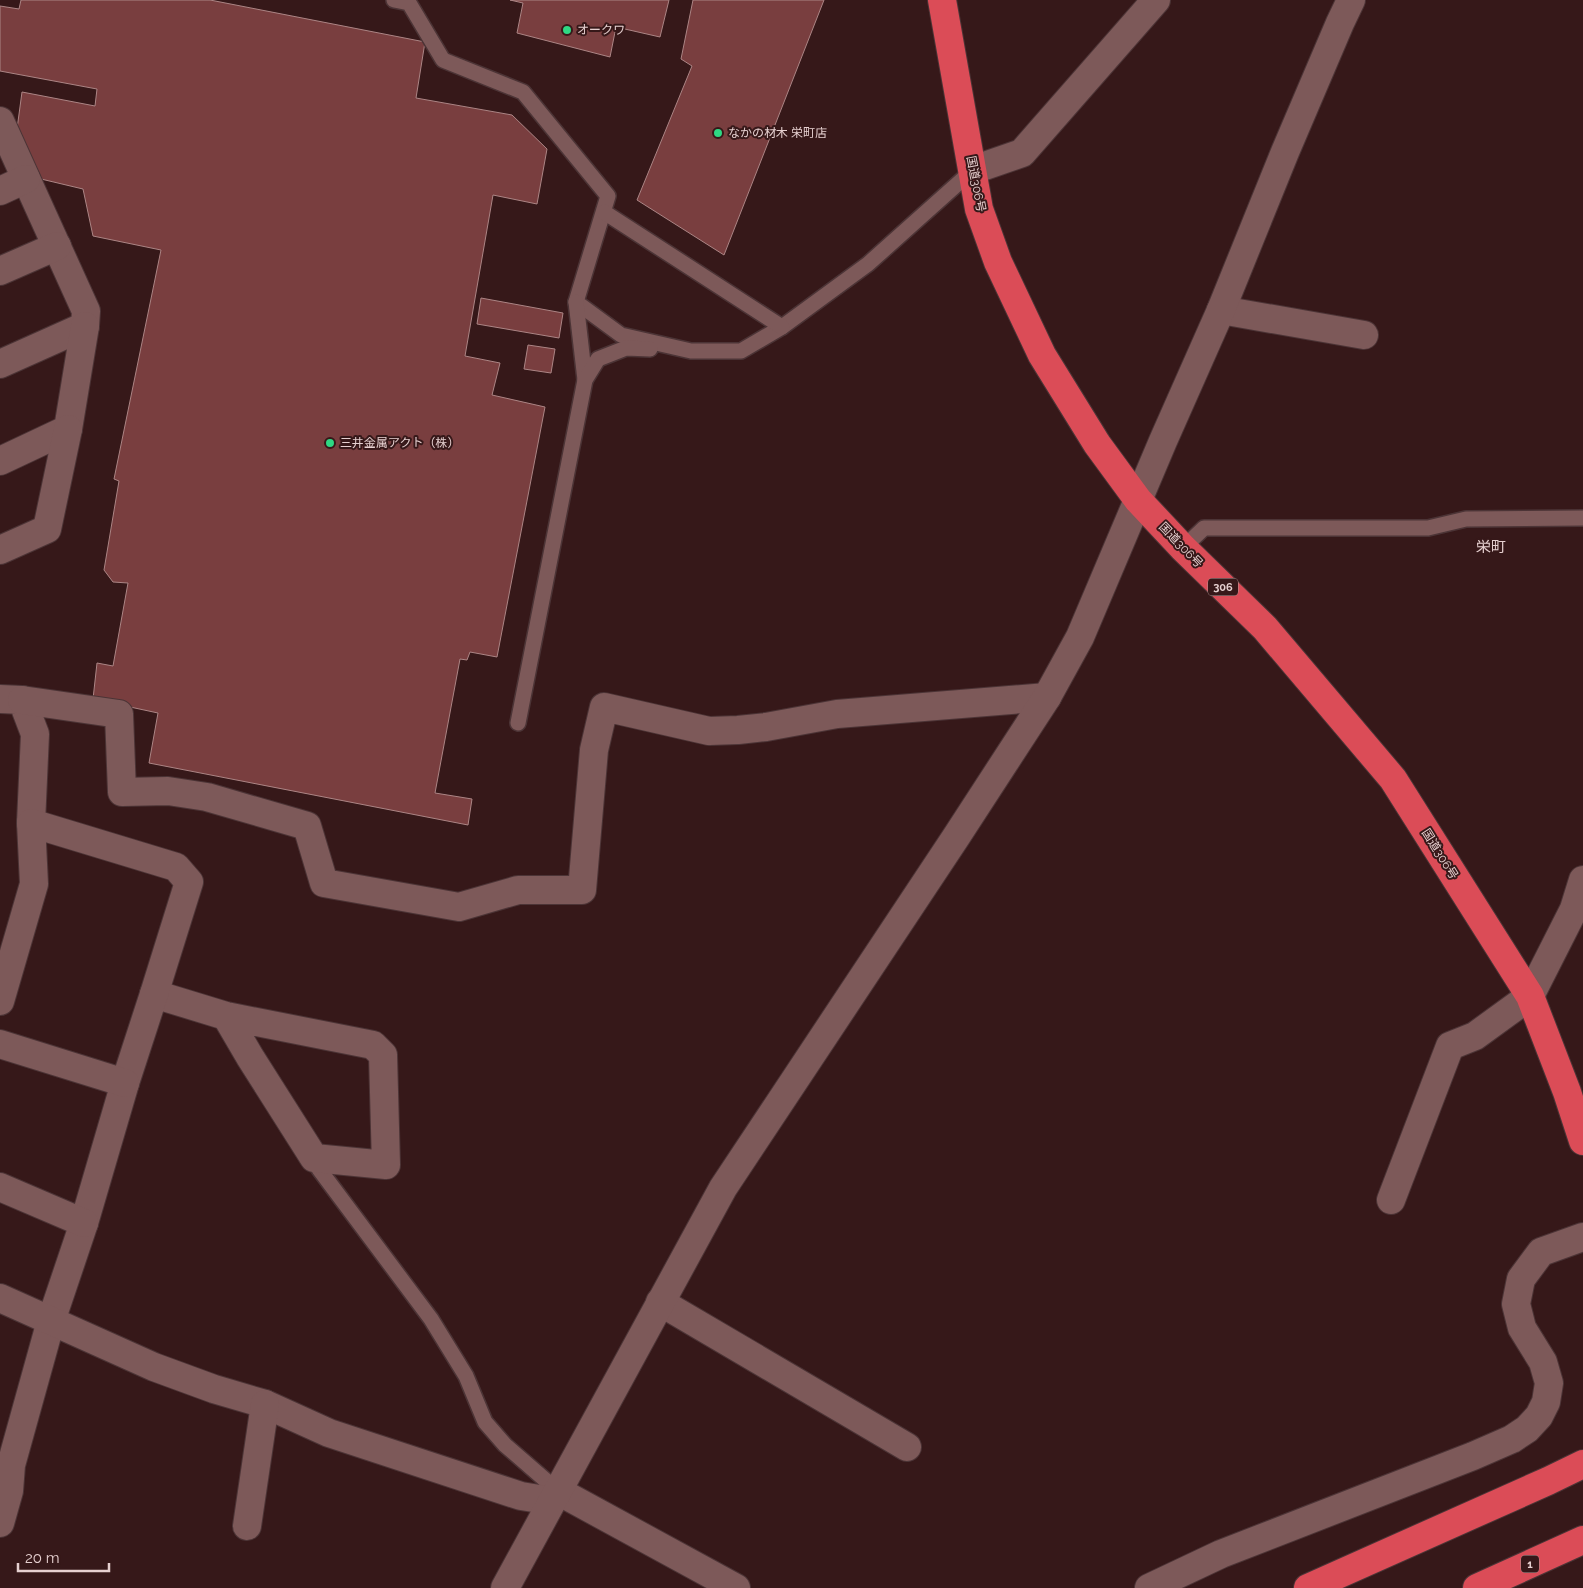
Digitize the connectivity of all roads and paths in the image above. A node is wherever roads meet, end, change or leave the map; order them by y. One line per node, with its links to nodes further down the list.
1 (394, 0): 9 (lane)
2 (942, 0): 6 (highway, 国道306号 / 306)
3 (1156, 0): 6 (street)
4 (1351, 0): 13 (street)
5 (0, 120): 7 (street)
6 (973, 170): 15 (lane); 22 (highway, 国道306号 / 306)
7 (26, 179): 8 (street); 10 (street)
8 (0, 190)
9 (604, 212): 12 (lane); 15 (lane)
10 (57, 246): 11 (street); 14 (street)
11 (0, 271)
12 (576, 302): 17 (lane); 19 (lane)
13 (1221, 310): 16 (street); 22 (street)
14 (85, 326): 18 (street); 20 (street)
15 (782, 327): 17 (lane)
16 (1364, 335)
17 (692, 351): 19 (lane)
18 (0, 364)
19 (585, 380): 28 (lane)
20 (68, 429): 21 (street); 25 (street)
21 (0, 461)
22 (1138, 500): 24 (highway, 国道306号 / 306); 26 (street)
23 (1583, 518): 24 (lane)
24 (1182, 548): 32 (highway, 国道306号 / 306)
25 (0, 550)
26 (1047, 697): 27 (street); 44 (street)
27 (11, 699): 29 (street)
28 (518, 723)
29 (31, 823): 31 (street); 33 (street)
30 (1583, 880): 32 (street)
31 (154, 994): 34 (street); 36 (street)
32 (1530, 996): 37 (highway, 国道306号 / 306); 40 (street)
33 (0, 1001)
34 (226, 1016): 38 (street); 38 (street)
35 (0, 1044): 36 (street)
36 (125, 1083): 41 (street)
37 (1583, 1141)
38 (314, 1158): 50 (lane)
39 (0, 1187): 41 (street)
40 (1391, 1200)
41 (84, 1223): 45 (street)
42 (1583, 1237): 56 (street)
43 (0, 1298): 45 (street)
44 (660, 1302): 47 (street); 50 (street)
45 (51, 1321): 46 (street); 48 (street)
46 (265, 1404): 50 (street); 52 (street)
47 (907, 1447)
48 (5, 1463): 51 (street)
49 (1583, 1464): 57 (highway)
50 (555, 1496): 54 (street); 55 (street)
51 (0, 1523)
52 (247, 1526)
53 (1583, 1540): 58 (highway, 1)
54 (505, 1588)
55 (736, 1588)
56 (1149, 1588)
57 (1308, 1588)
58 (1477, 1588)

